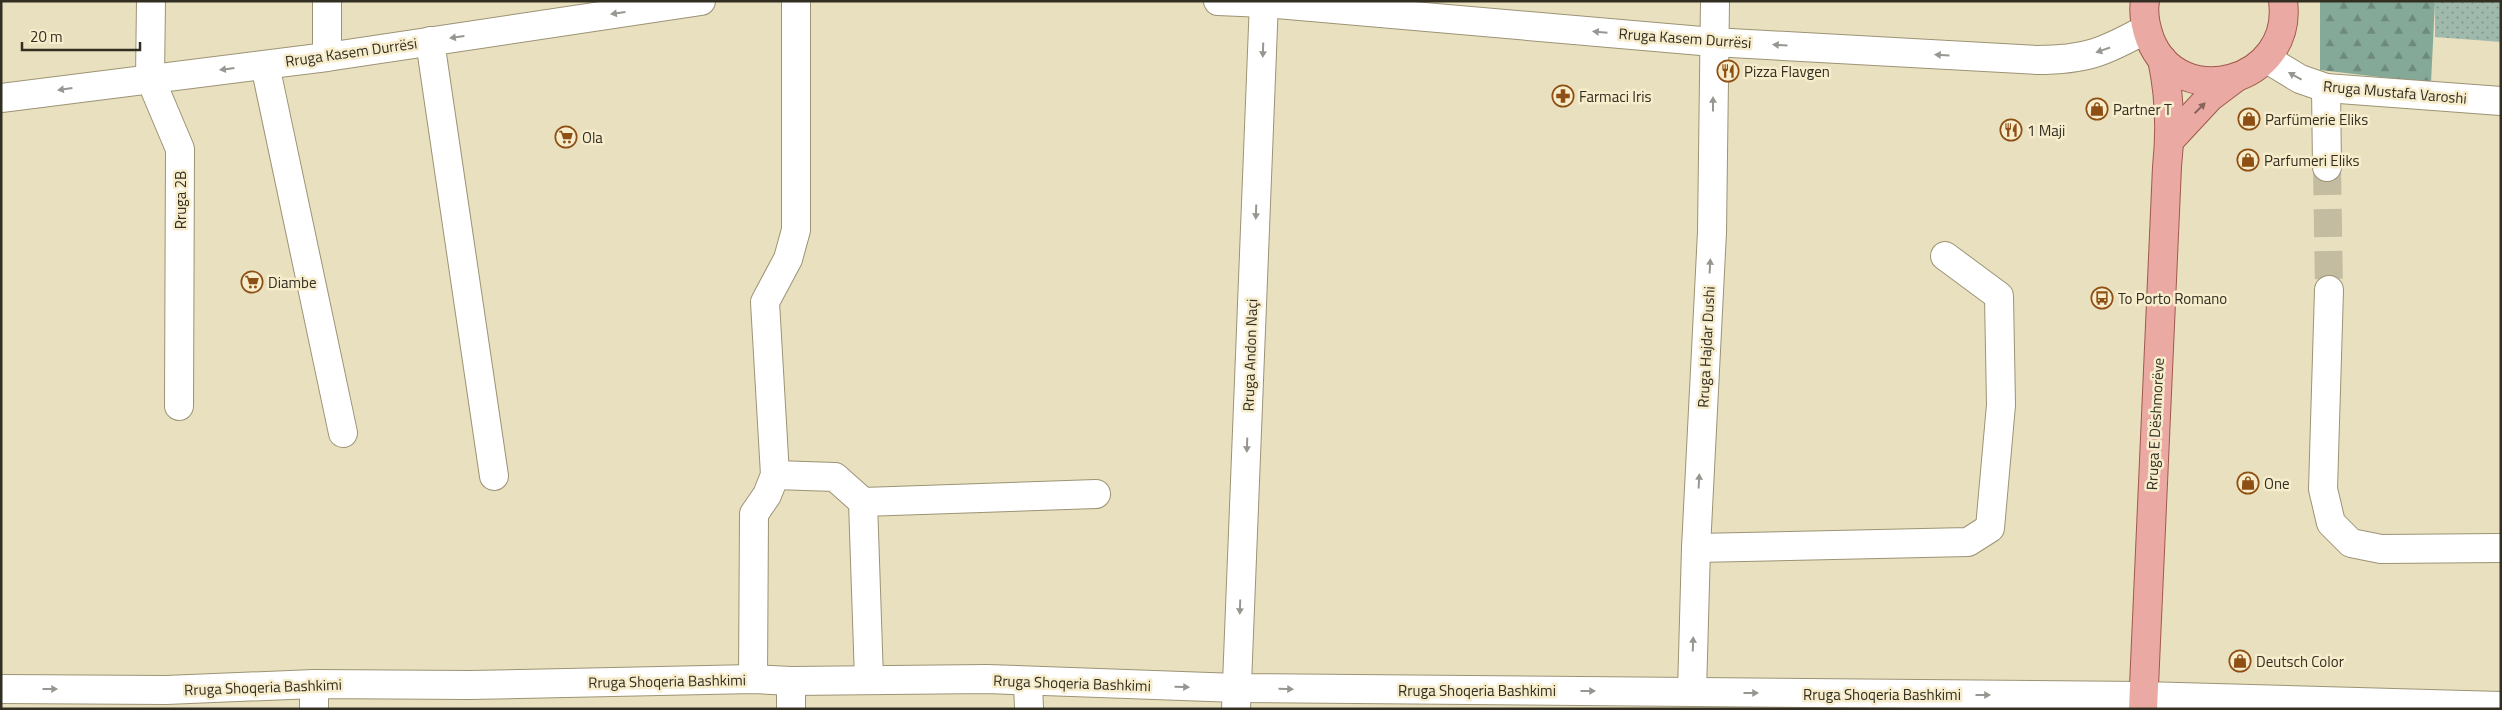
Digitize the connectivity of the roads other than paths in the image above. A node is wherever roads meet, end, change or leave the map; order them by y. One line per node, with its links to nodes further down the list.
1 (151, 1): 17 (street, Rruga 2B)
2 (327, 1): 13 (street)
3 (701, 1): 11 (street, Rruga Kasem Durrësi, one-way to 11)
4 (796, 1): 29 (street)
5 (1218, 1): 9 (street, Rruga Kasem Durrësi)
6 (1715, 1): 12 (street, Rruga Hajdar Dushi)
7 (2145, 1): 10 (main road)
8 (2283, 1): 15 (main road)
9 (1264, 2): 12 (street, Rruga Kasem Durrësi, one-way to 9); 42 (street, Rruga Andon Naçi, one-way to 42)
10 (2146, 29): 12 (street, Rruga Kasem Durrësi, one-way to 12); 14 (main road)
11 (430, 41): 13 (street, Rruga Kasem Durrësi); 28 (street)
12 (1713, 42): 32 (street, Rruga Hajdar Dushi, one-way to 12)
13 (327, 57): 16 (street, Rruga Kasem Durrësi)
14 (2162, 58): 18 (main road); 22 (main road, Rruga E Dëshmorëve)
15 (2267, 59): 18 (main road); 19 (street, Rruga Mustafa Varoshi, one-way to 15)
16 (265, 64): 17 (street, Rruga Kasem Durrësi, one-way to 17); 27 (street)
17 (150, 78): 20 (street, Rruga Kasem Durrësi, one-way to 20); 26 (street, Rruga 2B)
18 (2234, 80): 22 (main road, one-way to 18)
19 (2326, 88): 21 (street, Rruga Mustafa Varoshi); 23 (street)
20 (1, 98)
21 (2501, 102)
22 (2170, 140): 44 (main road, Rruga E Dëshmorëve)
23 (2327, 167)
24 (1945, 256): 32 (street)
25 (2329, 290): 33 (street)
26 (180, 406)
27 (343, 433)
28 (494, 476)
29 (776, 476): 31 (street); 34 (street)
30 (1096, 494): 31 (street)
31 (863, 502): 35 (street)
32 (1696, 548): 39 (street, Rruga Hajdar Dushi, one-way to 32)
33 (2501, 548)
34 (753, 679): 36 (street, Rruga Shoqeria Bashkimi); 40 (street, Rruga Shoqeria Bashkimi)
35 (869, 679): 36 (street, Rruga Shoqeria Bashkimi); 37 (street, Rruga Shoqeria Bashkimi)
36 (791, 681): 46 (street)
37 (1028, 682): 42 (street, Rruga Shoqeria Bashkimi, one-way to 42); 47 (street)
38 (1, 689): 41 (street, Rruga Shoqeria Bashkimi, one-way to 41)
39 (1692, 692): 42 (street, Rruga Shoqeria Bashkimi, one-way to 39); 43 (street, Rruga Shoqeria Bashkimi, one-way to 43)
40 (314, 697): 41 (street, Rruga Shoqeria Bashkimi)
41 (165, 699)
42 (1236, 699)
43 (1854, 701): 44 (street, Rruga Shoqeria Bashkimi, one-way to 44)
44 (2143, 702): 45 (street, Rruga Shoqeria Bashkimi)
45 (2501, 706)
46 (791, 709)
47 (1029, 709)

